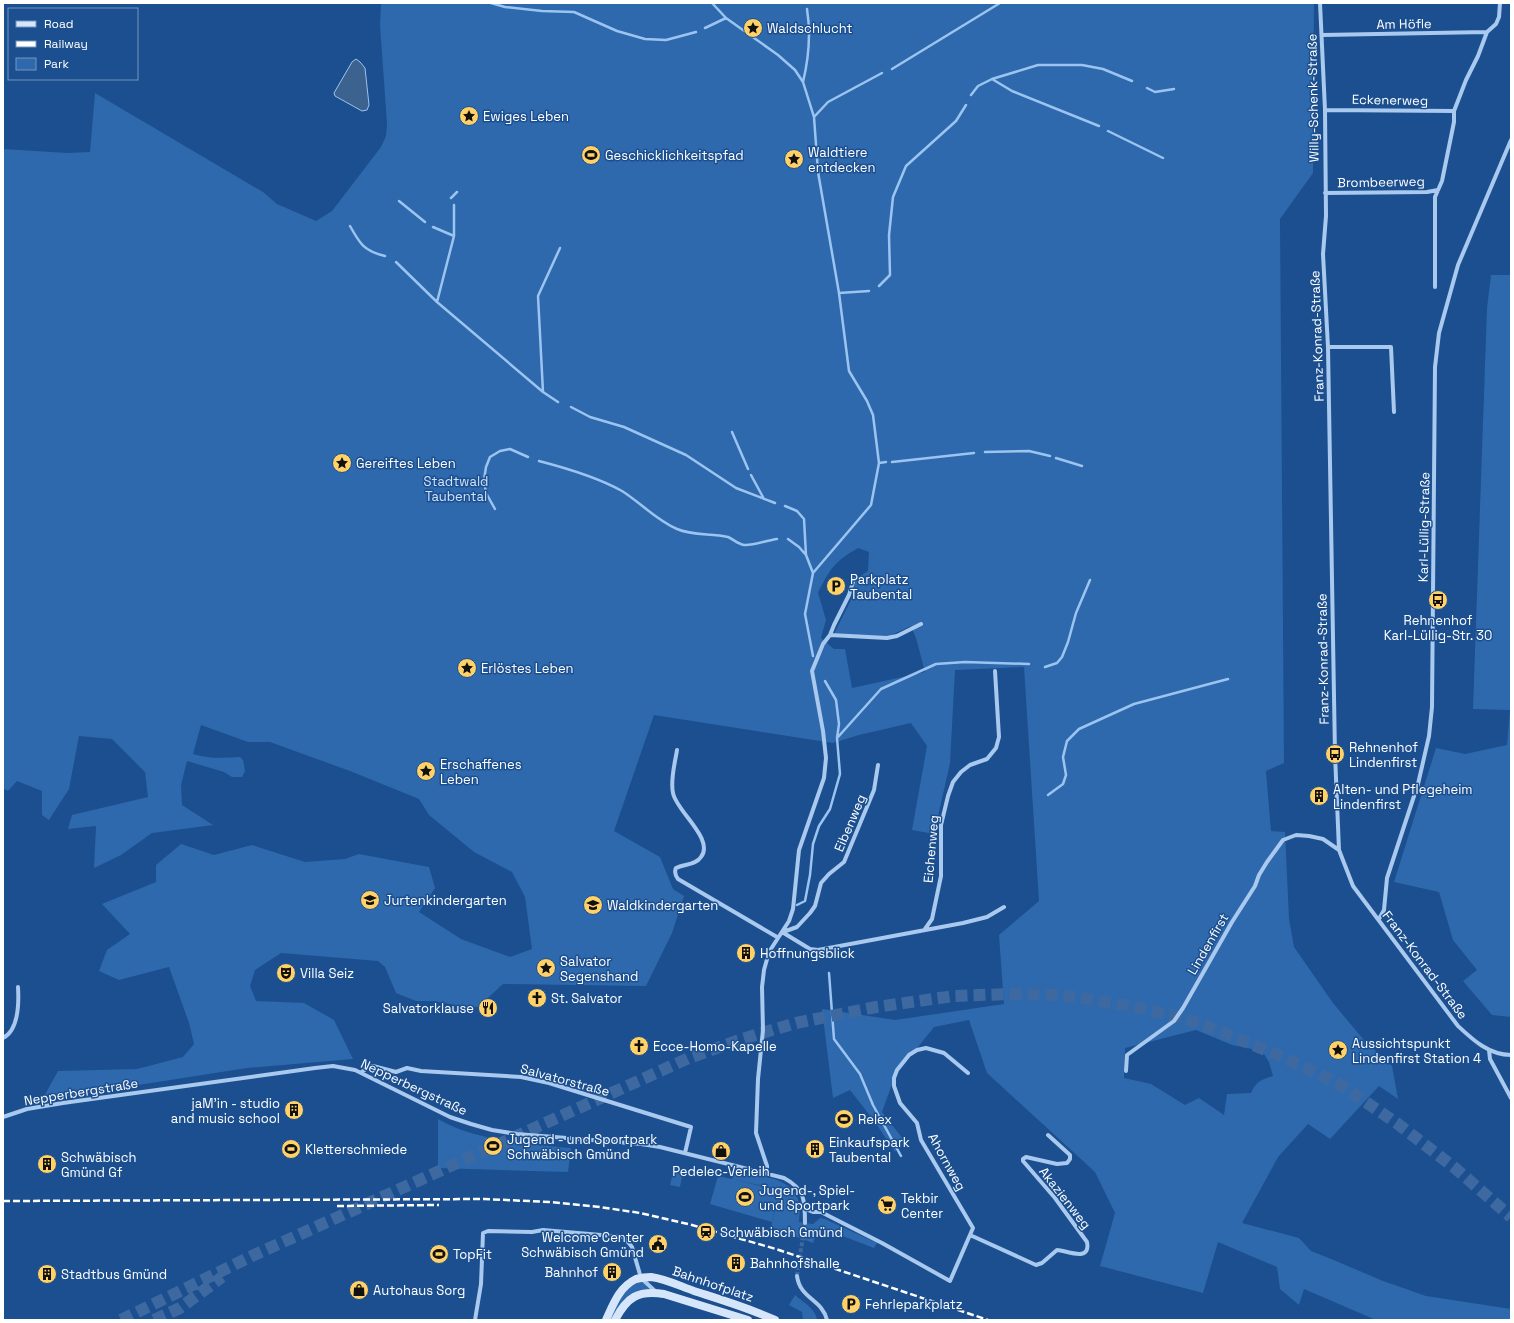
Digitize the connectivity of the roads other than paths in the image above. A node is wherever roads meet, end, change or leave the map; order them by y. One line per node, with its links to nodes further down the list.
1 (1320, 3): 4 (street, Willy-Schenk-Straße)
2 (1500, 3): 3 (street)
3 (1487, 32): 4 (street, Am Höfle); 6 (street)
4 (1322, 35): 5 (street, Willy-Schenk-Straße)
5 (1324, 110): 6 (street, Eckenerweg); 9 (street, Willy-Schenk-Straße)
6 (1454, 111): 8 (street)
7 (1511, 140): 21 (street, Karl-Lüllig-Straße)
8 (1438, 190): 9 (street, Brombeerweg); 10 (street)
9 (1325, 193): 11 (street, Franz-Konrad-Straße)
10 (1435, 287)
11 (1328, 347): 12 (street); 19 (street, Franz-Konrad-Straße)
12 (1394, 412)
13 (854, 579): 15 (street)
14 (921, 624): 15 (street)
15 (830, 635): 23 (street)
16 (995, 671): 22 (street, Eichenweg)
17 (677, 750): 24 (street)
18 (878, 765): 23 (street, Eibenweg)
19 (1339, 850): 21 (street, Franz-Konrad-Straße); 29 (street, Lindenfirst)
20 (1004, 907): 22 (street)
21 (1378, 919): 27 (street, Franz-Konrad-Straße)
22 (925, 930): 23 (street)
23 (782, 932): 24 (street)
24 (777, 937): 36 (street)
25 (18, 987): 26 (street)
26 (3, 1038)
27 (1489, 1050): 28 (street, Franz-Konrad-Straße); 32 (street)
28 (1511, 1055)
29 (1126, 1071)
30 (361, 1072): 33 (street, Nepperbergstraße); 35 (street, Nepperbergstraße); 35 (street, Salvatorstraße)
31 (968, 1073): 39 (street, Ahornweg)
32 (1511, 1098)
33 (3, 1117)
34 (1048, 1136): 39 (street, Akazienweg)
35 (685, 1153): 36 (street, Nepperbergstraße)
36 (767, 1174): 37 (street, Nepperbergstraße)
37 (805, 1209): 38 (street, Nepperbergstraße); 39 (street)
38 (805, 1223)
39 (970, 1235)
40 (797, 1276): 48 (street)
41 (641, 1278): 42 (street, Bahnhofplatz); 43 (street); 44 (main road); 47 (main road, Bahnhofplatz)
42 (657, 1293): 45 (main road, Bahnhofplatz); 46 (main road, Bahnhofplatz)
43 (475, 1320)
44 (606, 1320)
45 (615, 1320)
46 (748, 1320)
47 (775, 1320)
48 (827, 1320)

